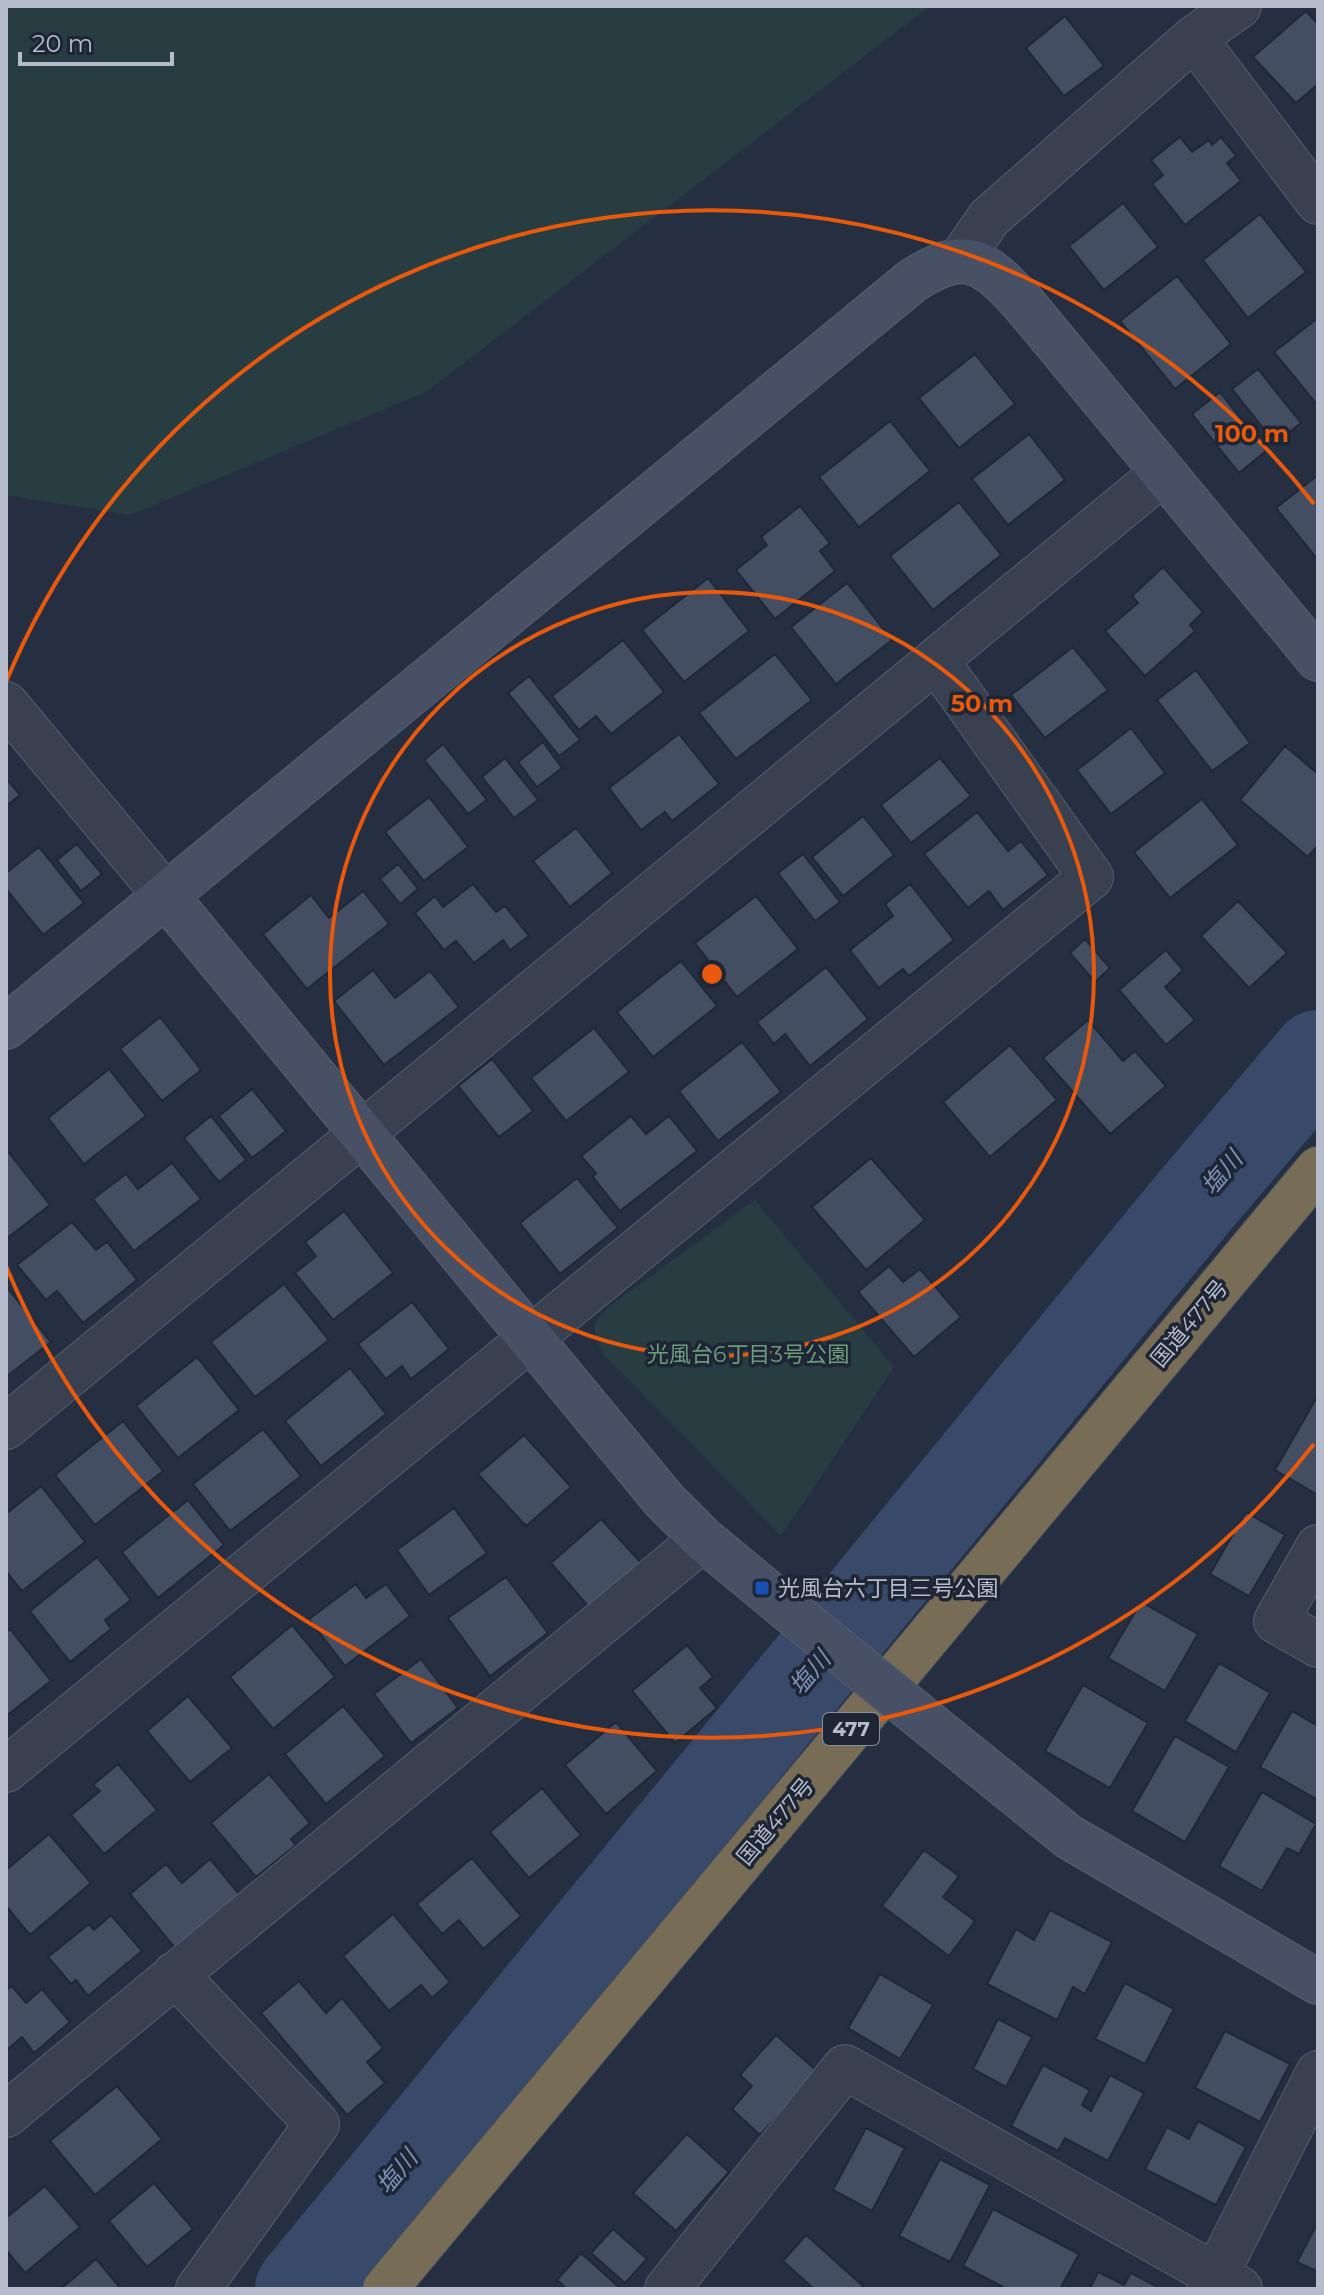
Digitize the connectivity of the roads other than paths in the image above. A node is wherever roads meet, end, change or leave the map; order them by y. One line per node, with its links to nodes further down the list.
1 (1239, 6): 2 (street)
2 (1194, 38): 3 (street); 4 (street)
3 (1318, 202)
4 (960, 260): 5 (street); 9 (street)
5 (1163, 473): 6 (street); 7 (street)
6 (1318, 659)
7 (936, 660): 11 (street); 13 (street)
8 (6, 704): 9 (street)
9 (166, 896): 10 (street); 11 (street)
10 (6, 1027)
11 (361, 1133): 13 (street); 14 (street)
12 (1318, 1169): 25 (highway, 国道477号 / 477)
13 (530, 1338): 15 (street); 18 (street)
14 (6, 1427)
15 (703, 1539): 19 (street); 20 (street, bridge)
16 (1318, 1547): 17 (street)
17 (1318, 1645)
18 (6, 1770)
19 (175, 1974): 22 (street); 24 (street)
20 (1318, 1982)
21 (1318, 2073): 23 (street)
22 (6, 2115)
23 (1222, 2285): 26 (street)
24 (198, 2289)
25 (385, 2289)
26 (667, 2289)

